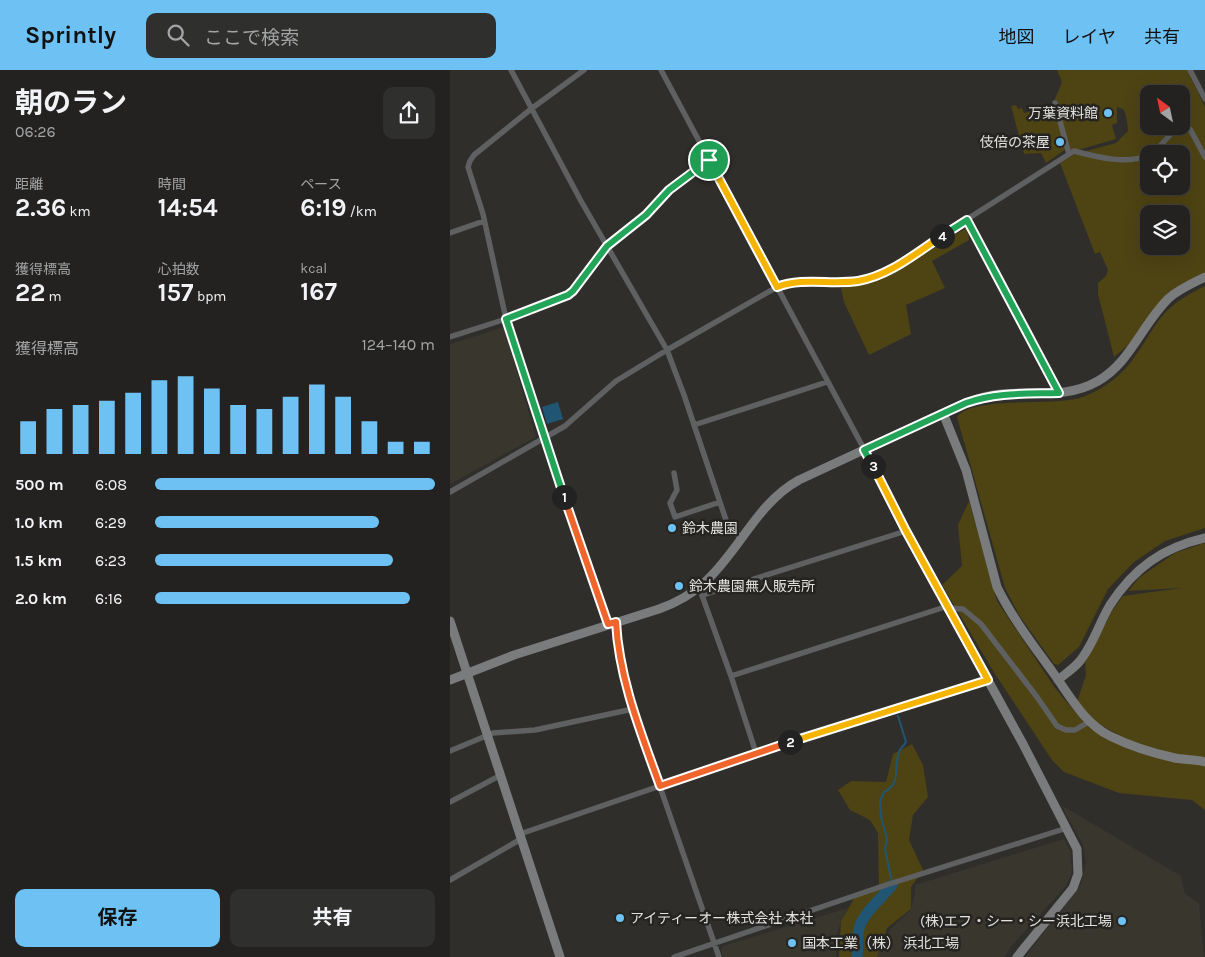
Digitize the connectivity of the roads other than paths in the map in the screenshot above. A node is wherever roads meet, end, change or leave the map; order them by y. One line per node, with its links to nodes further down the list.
1 (511, 70): 7 (street)
2 (584, 70): 7 (street)
3 (661, 70): 14 (street)
4 (1190, 70): 5 (street)
5 (1205, 98)
6 (1055, 103): 11 (street)
7 (531, 109): 16 (street); 18 (street)
8 (1190, 128): 13 (street)
9 (1170, 135): 10 (street)
10 (1161, 145)
11 (1068, 154): 12 (street); 15 (street)
12 (1140, 157)
13 (1205, 157)
14 (709, 160): 18 (street); 20 (street)
15 (967, 220): 20 (street); 25 (street)
16 (484, 221): 17 (street); 21 (street)
17 (450, 232)
18 (607, 246): 21 (street); 23 (street)
19 (1205, 277): 25 (street)
20 (777, 287): 23 (street); 24 (street)
21 (506, 319): 22 (street); 28 (street)
22 (450, 337)
23 (667, 350): 27 (street); 28 (street)
24 (827, 382): 27 (street); 29 (street)
25 (1059, 393): 26 (street)
26 (943, 413): 29 (street); 44 (street)
27 (694, 426): 32 (street)
28 (545, 439): 31 (street); 39 (street)
29 (864, 450): 33 (street); 34 (street)
30 (674, 473): 32 (street)
31 (450, 492)
32 (720, 502): 34 (street)
33 (906, 531): 36 (street); 37 (street)
34 (742, 538): 36 (street)
35 (1205, 538): 44 (street)
36 (701, 591): 39 (street); 41 (street)
37 (949, 607): 41 (street); 43 (street); 46 (street)
38 (450, 621): 40 (street)
39 (612, 623): 40 (street); 45 (street)
40 (467, 672): 42 (street); 47 (street)
41 (731, 676): 49 (street)
42 (450, 680)
43 (988, 680): 49 (street); 54 (street)
44 (1058, 680): 46 (street)
45 (633, 709): 47 (street); 52 (street)
46 (1090, 721): 50 (street)
47 (488, 735): 48 (street); 51 (street)
48 (450, 751)
49 (756, 753): 52 (street)
50 (1205, 762)
51 (501, 775): 53 (street); 55 (street)
52 (660, 786): 55 (street); 57 (street)
53 (450, 802)
54 (1067, 828): 57 (street); 61 (street)
55 (521, 837): 56 (street); 58 (street)
56 (450, 880)
57 (714, 943): 59 (street); 60 (street)
58 (560, 957)
59 (674, 957)
60 (719, 957)
61 (1017, 957)

